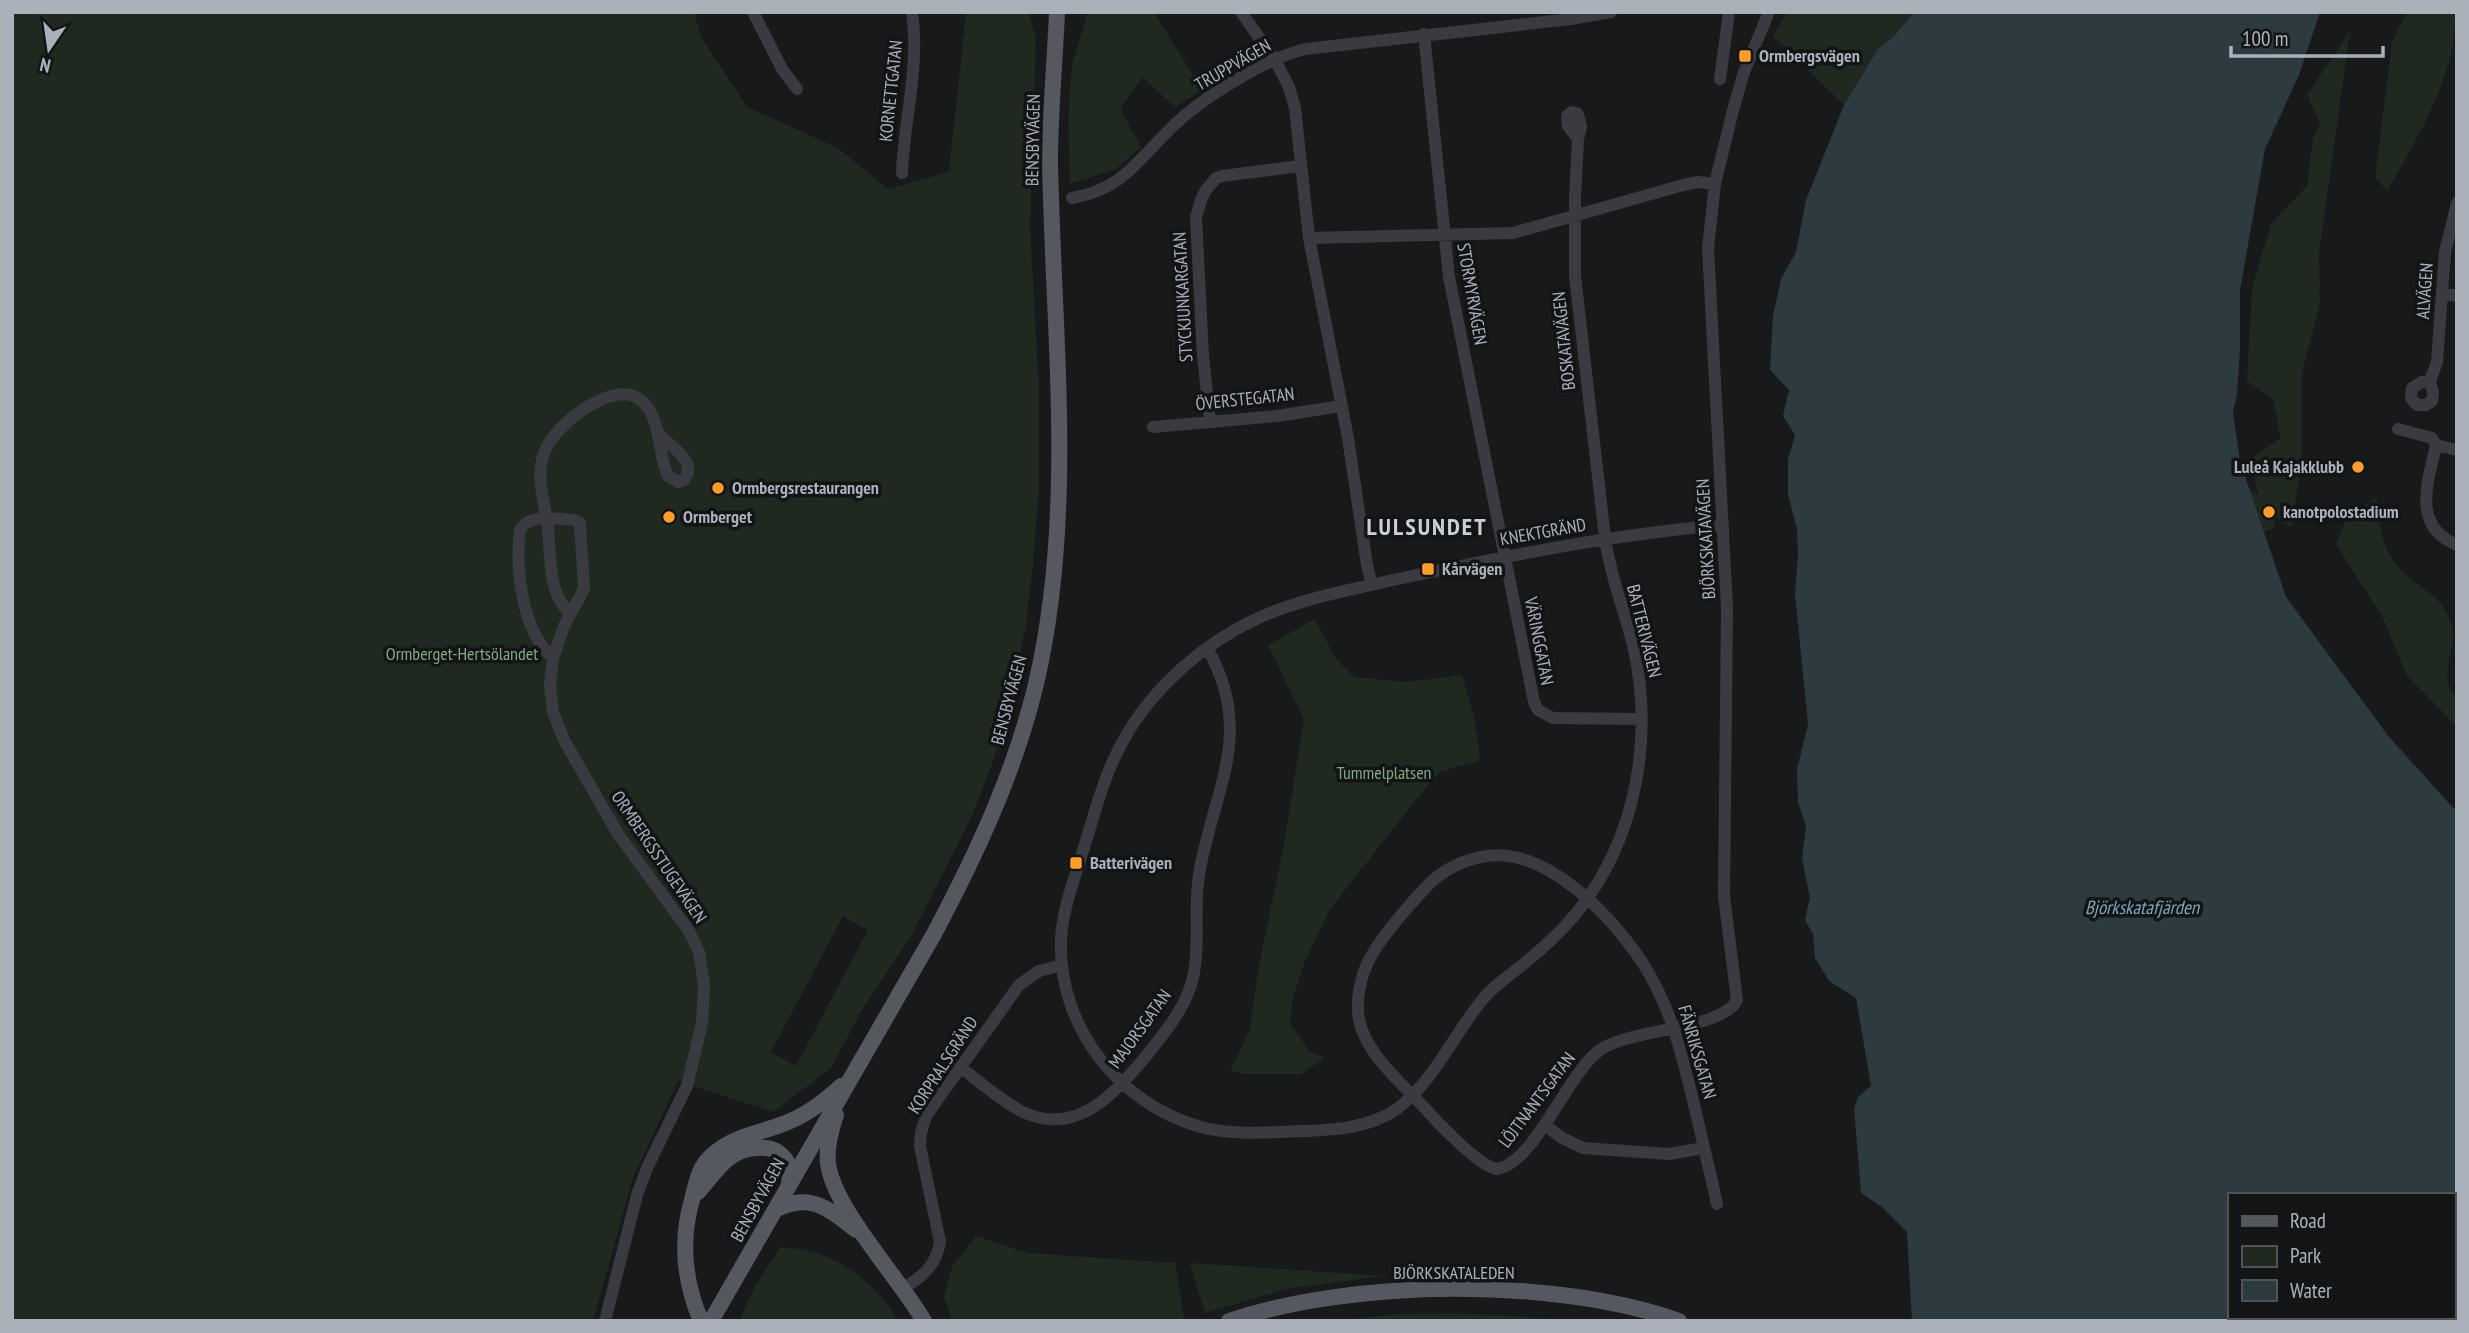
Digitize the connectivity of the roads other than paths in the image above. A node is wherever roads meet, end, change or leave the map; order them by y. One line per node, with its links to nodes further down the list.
1 (753, 12): 12 (street)
2 (912, 12): 15 (street, KORNETTGATAN)
3 (1057, 12): 46 (main road, BENSBYVÄGEN)
4 (1241, 12): 10 (street)
5 (1611, 12): 8 (street, TRUPPVÄGEN)
6 (1730, 12): 11 (street)
7 (1769, 12): 16 (street, BJÖRKSKATAVÄGEN)
8 (1581, 15): 9 (street, TRUPPVÄGEN)
9 (1424, 34): 10 (street, TRUPPVÄGEN); 20 (street, STORMYRVÄGEN)
10 (1275, 60): 14 (street); 17 (street, TRUPPVÄGEN)
11 (1720, 79)
12 (797, 89)
13 (1578, 139): 19 (street, BOSKATAVÄGEN)
14 (1300, 166): 21 (street); 26 (street, STYCKJUNKARGATAN)
15 (902, 173)
16 (1715, 184): 19 (street); 33 (street, BJÖRKSKATAVÄGEN)
17 (1072, 198)
18 (2457, 203): 22 (street, ALVÄGEN)
19 (1576, 215): 20 (street); 34 (street, BOSKATAVÄGEN)
20 (1444, 235): 21 (street); 36 (street, STORMYRVÄGEN)
21 (1309, 238): 25 (street)
22 (2442, 293): 23 (street); 24 (street, ALVÄGEN)
23 (2457, 296)
24 (2430, 381)
25 (1341, 405): 26 (street, ÖVERSTEGATAN); 37 (street)
26 (1210, 421): 27 (street, ÖVERSTEGATAN)
27 (1153, 426)
28 (2398, 429): 30 (street)
29 (658, 433): 32 (street)
30 (2436, 445): 31 (street); 35 (street)
31 (2457, 450)
32 (546, 519): 38 (street); 38 (street, ORMBERGSSTUGEVÄGEN); 40 (street)
33 (1723, 525): 34 (street, KNEKTGRÄND); 44 (street, BJÖRKSKATAVÄGEN)
34 (1605, 539): 36 (street, KNEKTGRÄND); 41 (street, BATTERIVÄGEN)
35 (2457, 545)
36 (1504, 556): 37 (street, KNEKTGRÄND); 41 (street, VÄRINGGATAN)
37 (1372, 585): 39 (street, BATTERIVÄGEN)
38 (570, 614): 40 (street, ORMBERGSSTUGEVÄGEN)
39 (1207, 648): 43 (street, BATTERIVÄGEN); 47 (street, MAJORSGATAN)
40 (553, 658): 59 (street, ORMBERGSSTUGEVÄGEN)
41 (1642, 719): 42 (street, BATTERIVÄGEN)
42 (1587, 898): 44 (street, FÄNRIKSGATAN); 48 (street, BATTERIVÄGEN); 48 (street, FÄNRIKSGATAN)
43 (1062, 965): 45 (street, KORPRALSGRÄND); 47 (street, BATTERIVÄGEN)
44 (1674, 1028): 49 (street, LÖJTNANTSGATAN); 50 (street, FÄNRIKSGATAN)
45 (960, 1067): 47 (street, MAJORSGATAN); 57 (street, KORPRALSGRÄND)
46 (854, 1071): 52 (main road, BENSBYVÄGEN); 53 (main road); 56 (main road)
47 (1121, 1084): 48 (street, BATTERIVÄGEN)
48 (1412, 1095): 51 (street, FÄNRIKSGATAN)
49 (1545, 1125): 50 (street); 51 (street, LÖJTNANTSGATAN)
50 (1704, 1148): 54 (street, FÄNRIKSGATAN)
51 (1506, 1167)
52 (789, 1185): 53 (main road); 55 (main road, BENSBYVÄGEN)
53 (692, 1198): 60 (main road)
54 (1717, 1204)
55 (775, 1210): 56 (main road); 58 (main road, BENSBYVÄGEN)
56 (867, 1238): 57 (main road)
57 (904, 1288): 61 (main road)
58 (715, 1314)
59 (605, 1321)
60 (701, 1321)
61 (924, 1321)
62 (1228, 1321): 63 (main road, BJÖRKSKATALEDEN)
63 (1679, 1321)

